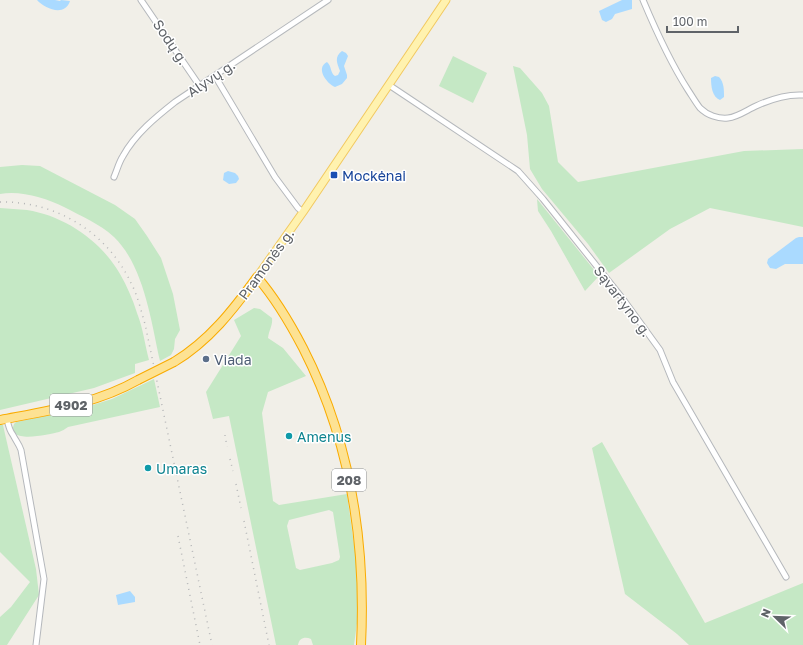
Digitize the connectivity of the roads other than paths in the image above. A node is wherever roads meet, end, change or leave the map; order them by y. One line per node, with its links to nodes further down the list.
1 (142, 0): 6 (street, Sodų g.)
2 (328, 0): 5 (street, Alyvų g.)
3 (446, 0): 7 (main road, Pramonės g. / 4902)
4 (643, 0): 8 (street)
5 (215, 76): 6 (street, Alyvų g.); 10 (street)
6 (200, 85): 9 (street, Alyvų g.)
7 (389, 85): 10 (main road, Pramonės g. / 4902); 13 (street, Sąvartyno g.)
8 (803, 94)
9 (114, 176)
10 (303, 212): 11 (main road, Pramonės g. / 4902)
11 (257, 278): 12 (highway, Pramonės g. / 4902, bridge); 15 (highway, 208)
12 (3, 419): 14 (street)
13 (786, 577)
14 (36, 645)
15 (361, 645)

